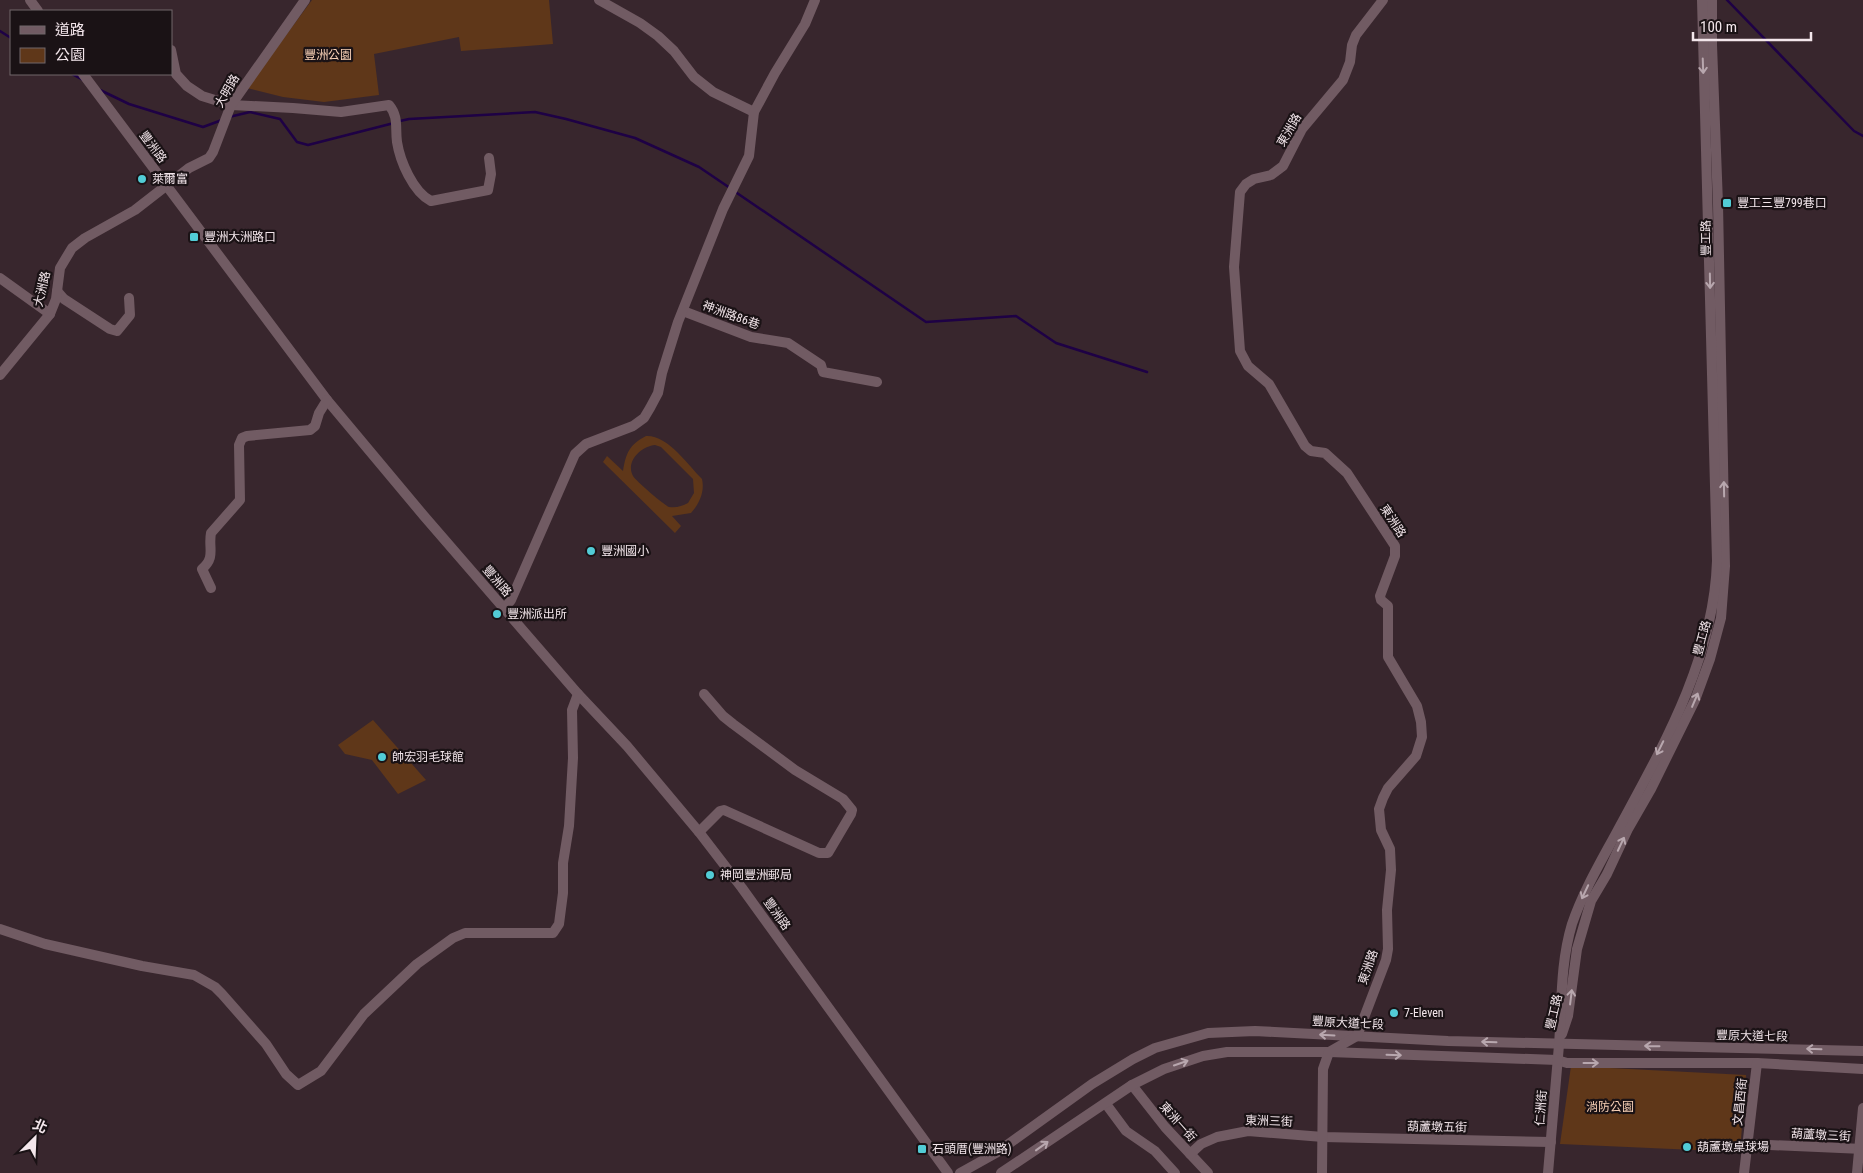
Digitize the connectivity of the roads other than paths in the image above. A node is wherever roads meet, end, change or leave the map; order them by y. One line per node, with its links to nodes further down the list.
1 (305, 0): 9 (street, 大明路)
2 (599, 0): 10 (street)
3 (816, 0): 10 (street)
4 (1383, 0): 27 (street, 東洲路)
5 (1702, 0): 28 (street, 豐工路, one-way to 28)
6 (1712, 0): 28 (street, 豐工路, one-way to 6)
7 (172, 55): 9 (street)
8 (84, 75): 12 (street, 豐洲路)
9 (231, 105): 11 (street); 12 (street, 大明路)
10 (754, 112): 16 (street)
11 (490, 158)
12 (166, 185): 14 (street, 大洲路); 20 (street, 豐洲路)
13 (0, 278): 17 (street)
14 (57, 291): 15 (street); 17 (street, 大洲路)
15 (129, 298)
16 (683, 311): 19 (street, 神洲路86巷); 22 (street)
17 (50, 314): 18 (street, 大洲路)
18 (0, 375)
19 (877, 382)
20 (327, 400): 21 (street); 22 (street, 豐洲路)
21 (211, 588)
22 (504, 608): 23 (street, 豐洲路)
23 (578, 694): 25 (street, 豐洲路); 26 (street)
24 (704, 694): 25 (street)
25 (699, 832): 42 (street, 豐洲路)
26 (0, 929)
27 (1357, 1036): 28 (street, 豐原大道七段, one-way to 27); 30 (street); 43 (street, 豐原大道七段, one-way to 43)
28 (1559, 1044): 29 (street, 豐原大道七段, one-way to 28); 31 (street, 仁洲街)
29 (1863, 1051)
30 (1329, 1052): 31 (street, one-way to 31); 34 (street, one-way to 30); 37 (street)
31 (1557, 1060): 32 (street, one-way to 32); 38 (street, 仁洲街)
32 (1757, 1064): 33 (street); 39 (street, 文昌西街)
33 (1863, 1069)
34 (1132, 1085): 35 (street); 41 (street, 東洲一街)
35 (1106, 1104): 44 (street, one-way to 35); 45 (street)
36 (1863, 1108): 40 (street)
37 (1323, 1137): 38 (street, 葫蘆墩五街); 41 (street, 東洲三街); 47 (street)
38 (1551, 1142): 48 (street, 仁洲街)
39 (1748, 1144): 40 (street, 葫蘆墩三街); 49 (street, 文昌西街)
40 (1861, 1149): 50 (street)
41 (1190, 1154): 46 (street, 東洲一街)
42 (948, 1173)
43 (960, 1173)
44 (1001, 1173)
45 (1175, 1173)
46 (1208, 1173)
47 (1322, 1173)
48 (1548, 1173)
49 (1744, 1173)
50 (1857, 1173)

